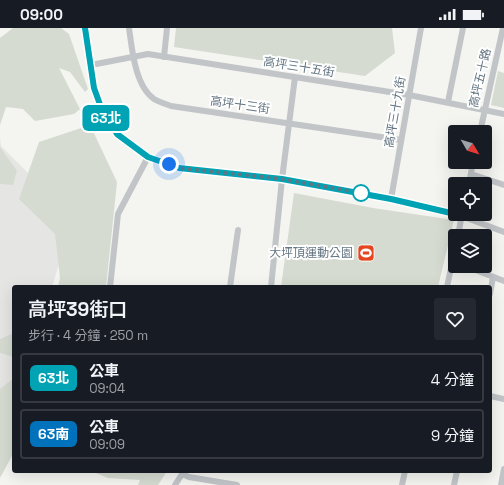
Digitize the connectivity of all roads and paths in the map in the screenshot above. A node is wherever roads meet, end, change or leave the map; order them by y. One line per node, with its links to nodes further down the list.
1 (85, 28): 9 (street)
2 (129, 28): 7 (street, 高坪十三街)
3 (166, 28): 8 (street)
4 (421, 28): 11 (street, 高坪三十九街)
5 (462, 28): 12 (street)
6 (503, 28): 13 (street, 高坪五十路)
7 (132, 56): 8 (street, 高坪三十五街); 9 (street, 高坪三十五街); 15 (street, 高坪十三街)
8 (164, 57): 10 (street, 高坪三十五街)
9 (91, 65): 18 (street)
10 (295, 77): 11 (street, 高坪三十五街); 15 (street)
11 (409, 95): 12 (street, 高坪三十五街); 17 (street, 高坪三十九街)
12 (448, 102): 13 (street, 高坪三十五街)
13 (484, 110): 14 (street, 高坪三十五街); 16 (street, 高坪五十路)
14 (504, 114)
15 (289, 123): 17 (street, 高坪十三街); 22 (street)
16 (481, 125)
17 (401, 140): 24 (street, 高坪三十九街)
18 (148, 157): 22 (street); 33 (street)
19 (472, 169): 20 (street)
20 (471, 174): 21 (street); 23 (street)
21 (470, 177)
22 (282, 179): 24 (street); 35 (street)
23 (504, 184)
24 (391, 199): 25 (street)
25 (448, 212)
26 (476, 221): 28 (street)
27 (238, 230): 34 (street)
28 (504, 232)
29 (451, 273): 36 (street)
30 (483, 273): 31 (street)
31 (493, 277): 32 (street); 37 (street)
32 (504, 281)
33 (110, 285)
34 (230, 285)
35 (271, 285)
36 (448, 285)
37 (492, 285)
38 (492, 396): 39 (street)
39 (504, 399)
40 (504, 469): 49 (street)
41 (182, 473): 45 (street)
42 (184, 473): 46 (street)
43 (405, 473): 47 (street)
44 (457, 473): 48 (street)
45 (175, 485)
46 (237, 485)
47 (402, 485)
48 (454, 485)
49 (501, 485)

